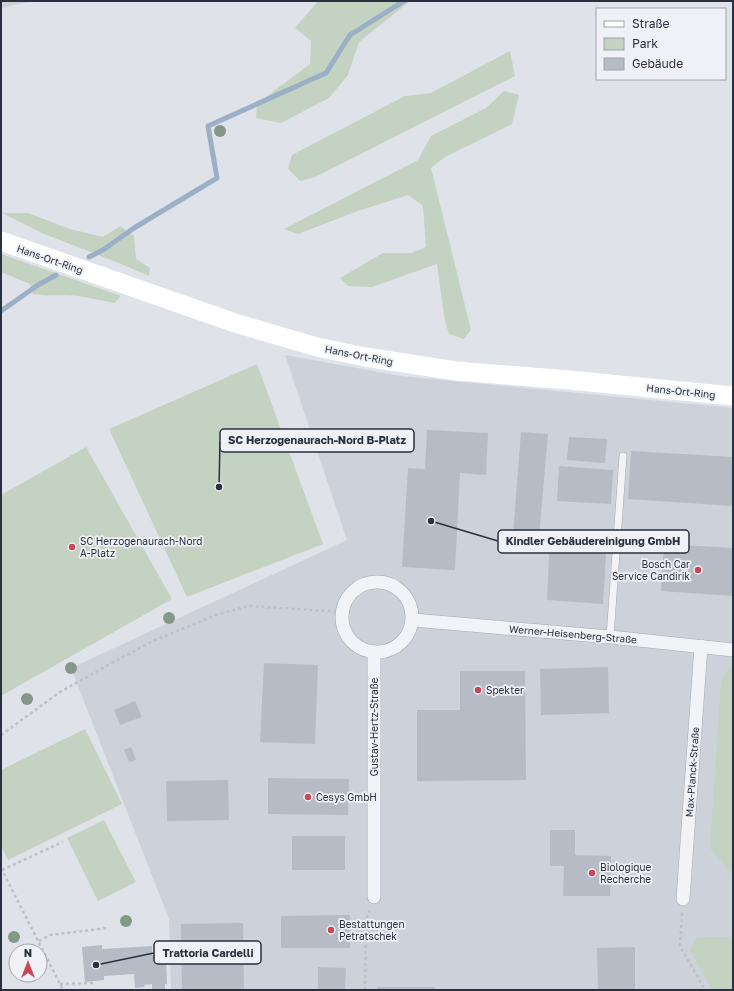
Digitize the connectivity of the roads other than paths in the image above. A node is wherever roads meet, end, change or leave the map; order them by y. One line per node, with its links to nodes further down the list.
1 (1, 242): 2 (main road, Hans-Ort-Ring)
2 (733, 396)
3 (623, 456): 5 (lane)
4 (413, 620): 5 (street, Werner-Heisenberg-Straße); 8 (street); 8 (street)
5 (610, 637): 6 (street, Werner-Heisenberg-Straße)
6 (700, 646): 7 (street, Werner-Heisenberg-Straße); 10 (street, Max-Planck-Straße)
7 (733, 650)
8 (374, 653): 9 (street, Gustav-Hertz-Straße)
9 (374, 897)
10 (683, 899)

